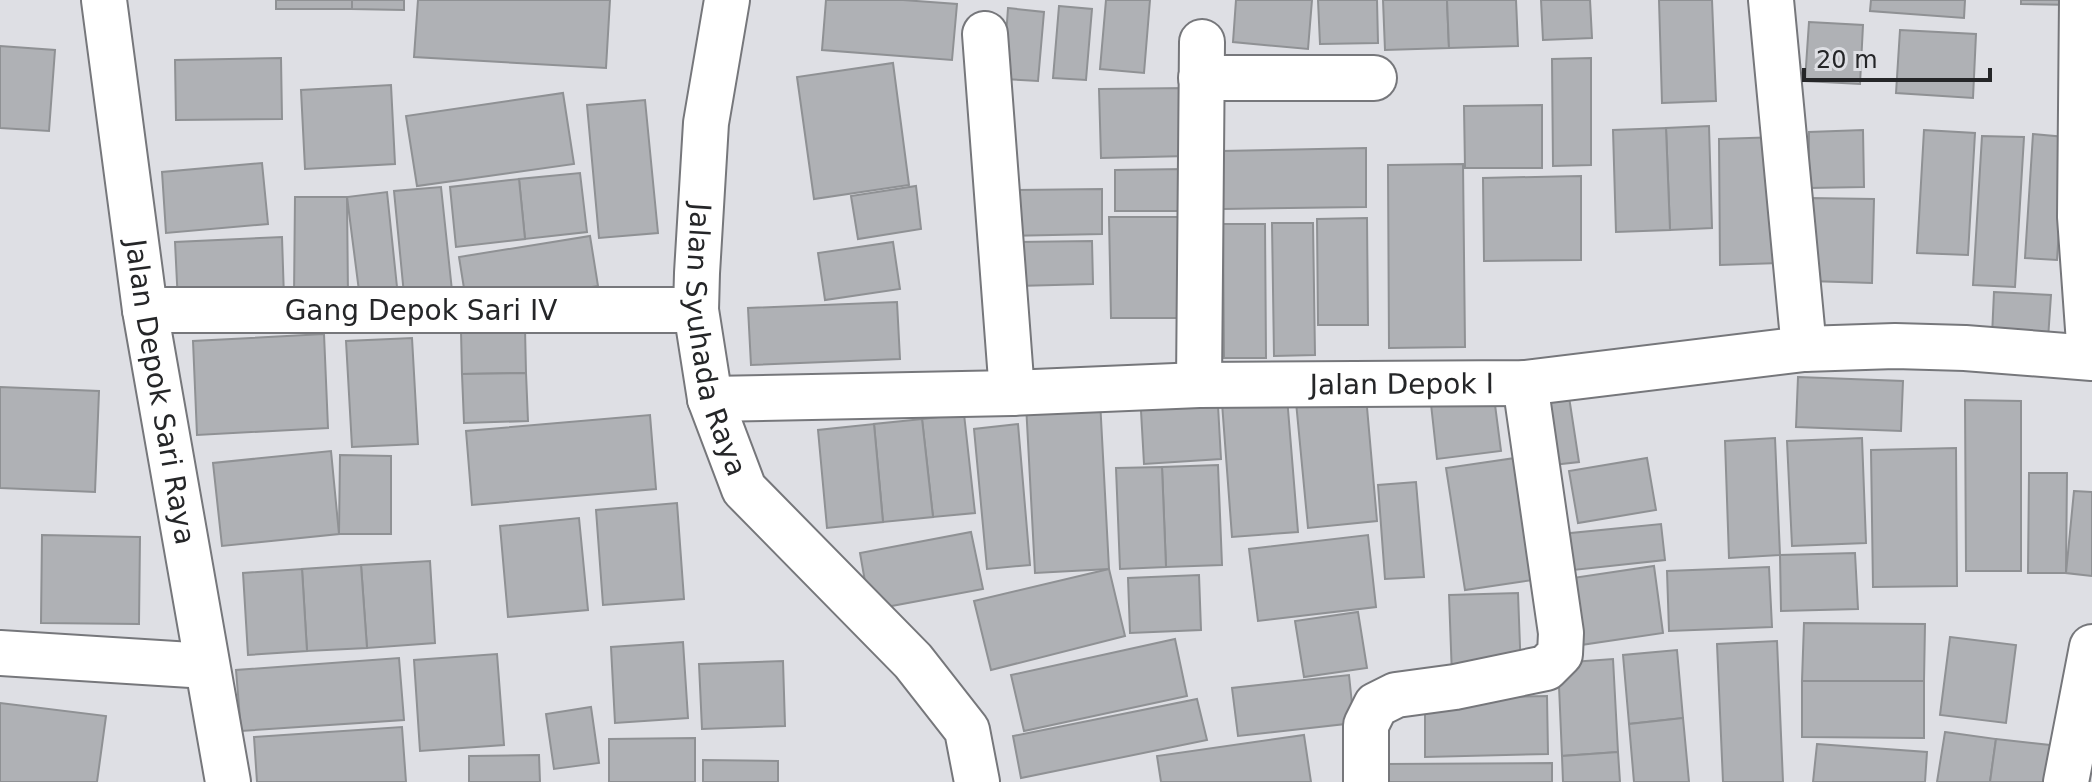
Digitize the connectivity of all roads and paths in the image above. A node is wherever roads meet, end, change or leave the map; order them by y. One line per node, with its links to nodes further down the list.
1 (104, 0): 7 (street, Jalan Depok Sari Raya)
2 (727, 0): 8 (street, Jalan Syuhada Raya)
3 (1771, 0): 9 (street)
4 (2082, 0): 10 (street)
5 (985, 34): 13 (street)
6 (1374, 78): 12 (street)
7 (145, 310): 8 (street, Gang Depok Sari IV); 17 (street, Jalan Depok Sari Raya)
8 (696, 310): 14 (street, Jalan Syuhada Raya)
9 (1804, 349): 10 (street, Jalan Depok I); 11 (street, Jalan Depok I)
10 (2091, 358)
11 (1525, 383): 12 (street, Jalan Depok I); 20 (street)
12 (1199, 385): 13 (street, Jalan Depok I)
13 (1012, 393): 14 (street, Jalan Depok I)
14 (710, 399): 19 (street, Jalan Syuhada Raya)
15 (2092, 647): 21 (street)
16 (0, 653): 17 (street)
17 (207, 666): 18 (street, Jalan Depok Sari Raya)
18 (228, 782)
19 (977, 782)
20 (1366, 782)
21 (2066, 782)

